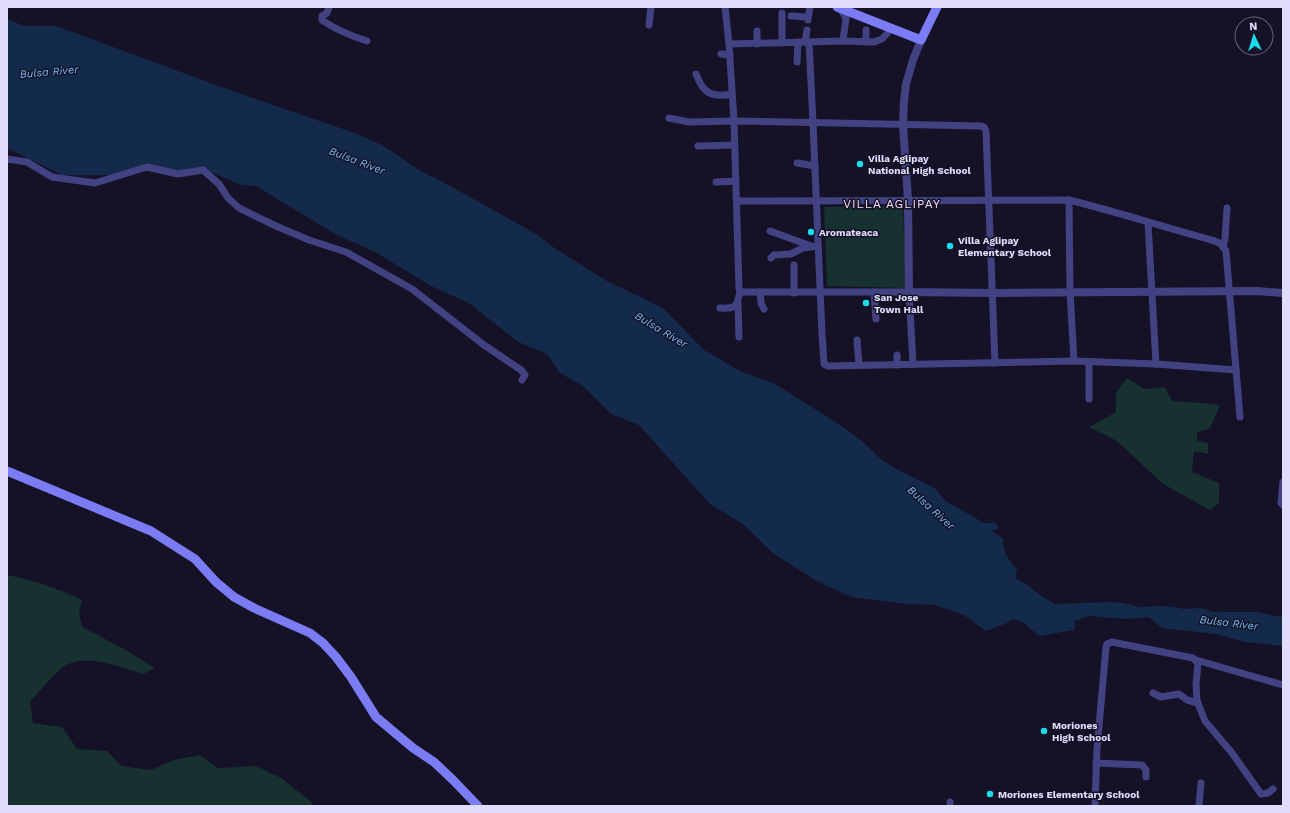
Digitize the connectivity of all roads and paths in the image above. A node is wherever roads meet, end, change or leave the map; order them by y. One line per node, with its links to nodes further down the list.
1 (329, 7): 15 (street)
2 (651, 7): 9 (street)
3 (725, 7): 20 (street)
4 (810, 7): 8 (street)
5 (937, 7): 14 (main road)
6 (838, 8): 10 (main road); 16 (street)
7 (782, 13): 17 (street)
8 (791, 16)
9 (649, 25)
10 (892, 28): 14 (main road); 19 (street)
11 (806, 30): 18 (street)
12 (866, 30): 19 (street)
13 (756, 31): 21 (street)
14 (921, 40): 30 (street)
15 (367, 41)
16 (844, 41): 18 (street); 19 (street)
17 (782, 42): 18 (street); 21 (street)
18 (804, 42): 24 (street); 29 (street)
19 (866, 42)
20 (729, 44): 21 (street); 23 (street)
21 (757, 44)
22 (721, 54): 23 (street)
23 (730, 55): 26 (street)
24 (798, 62)
25 (696, 74): 26 (street)
26 (732, 94): 28 (street)
27 (669, 118): 28 (street)
28 (734, 121): 29 (street); 32 (street)
29 (813, 123): 30 (street); 35 (street)
30 (904, 124): 39 (street); 42 (street)
31 (698, 146): 32 (street)
32 (735, 146): 36 (street)
33 (7, 158): 76 (street)
34 (797, 163): 35 (street)
35 (815, 166): 38 (street)
36 (736, 181): 37 (street); 41 (street)
37 (716, 182)
38 (816, 200): 39 (street); 41 (street); 46 (street)
39 (908, 200): 42 (street); 56 (street)
40 (1069, 200): 42 (street); 44 (street); 57 (street)
41 (737, 201): 50 (street)
42 (988, 201): 59 (street)
43 (1226, 208): 47 (street)
44 (1148, 223): 47 (street); 51 (street)
45 (770, 231): 46 (street)
46 (815, 246): 48 (street); 58 (street)
47 (1223, 247): 52 (street)
48 (771, 258)
49 (794, 265): 54 (street)
50 (740, 291): 53 (street); 61 (street)
51 (1152, 291): 52 (street); 57 (street); 72 (street)
52 (1229, 291): 60 (street); 75 (street)
53 (760, 292): 54 (street); 63 (street)
54 (794, 292): 58 (street)
55 (874, 292): 56 (street); 58 (street); 64 (street)
56 (909, 292): 59 (street); 71 (street)
57 (1070, 292): 59 (street); 68 (street)
58 (820, 293): 73 (street)
59 (992, 293): 70 (street)
60 (1283, 293)
61 (738, 303): 62 (street); 65 (street)
62 (720, 308)
63 (764, 309)
64 (876, 319)
65 (739, 337)
66 (857, 340): 73 (street)
67 (896, 355): 74 (street)
68 (1074, 361): 69 (street); 70 (street)
69 (1089, 362): 72 (street); 77 (street)
70 (995, 363): 71 (street)
71 (913, 364): 74 (street)
72 (1156, 364): 75 (street)
73 (859, 365): 74 (street)
74 (897, 365)
75 (1236, 370): 78 (street)
76 (522, 380)
77 (1089, 399)
78 (1240, 417)
79 (7, 471): 90 (main road)
80 (1283, 482): 81 (street)
81 (1283, 505)
82 (1196, 660): 83 (street); 85 (street); 86 (street)
83 (1283, 685)
84 (1153, 693): 85 (street)
85 (1198, 703): 89 (street)
86 (1096, 763): 87 (street); 91 (street)
87 (1146, 777)
88 (1201, 783): 92 (street)
89 (1272, 789)
90 (478, 806)
91 (1095, 806)
92 (1199, 806)

